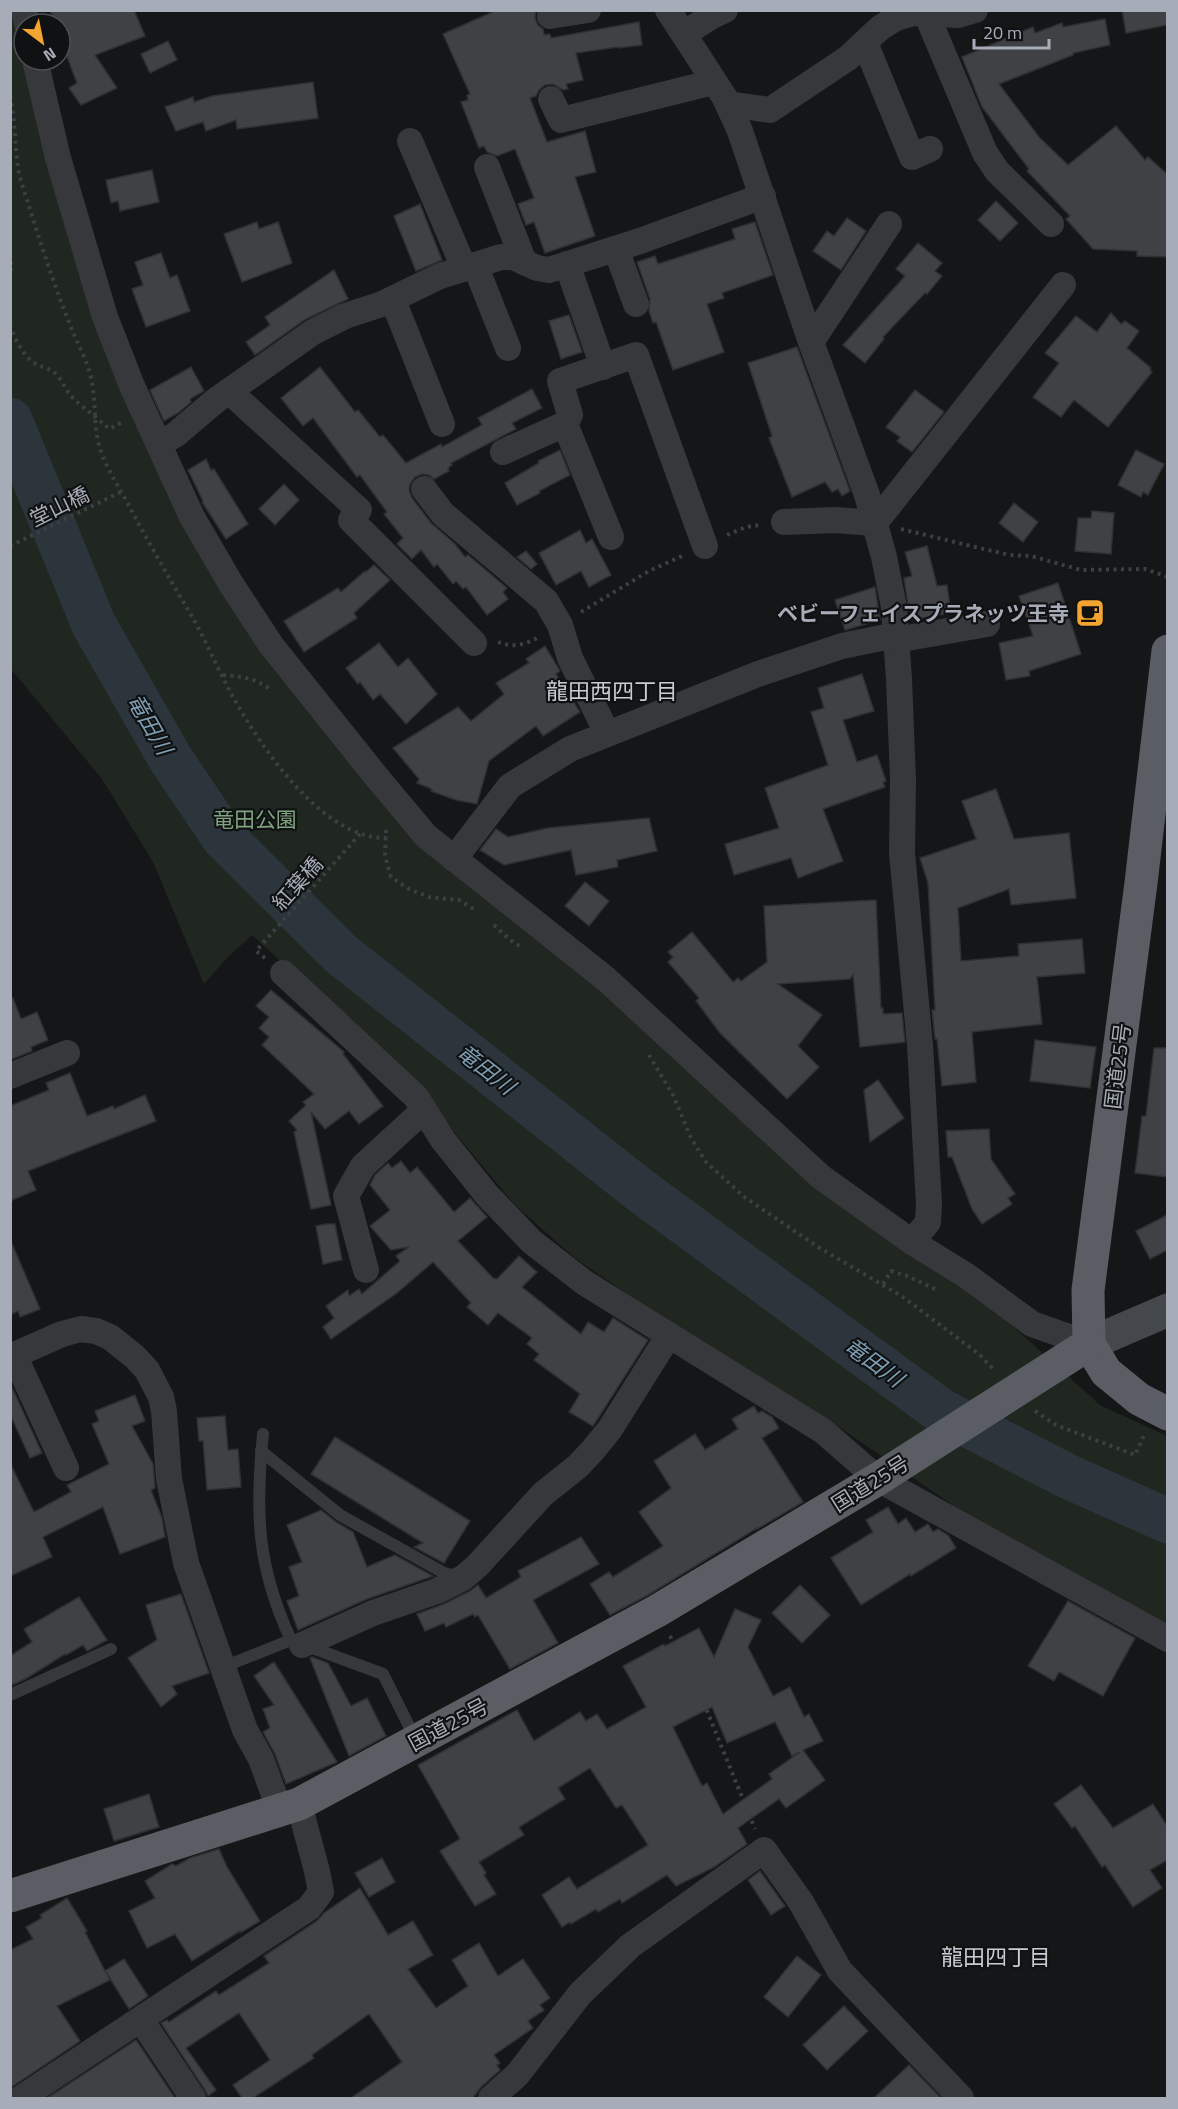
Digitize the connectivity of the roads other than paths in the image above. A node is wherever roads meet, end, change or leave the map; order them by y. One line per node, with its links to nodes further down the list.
1 (588, 10): 6 (street)
2 (668, 10): 7 (street)
3 (725, 10): 7 (street)
4 (975, 10): 5 (street)
5 (926, 13): 8 (street); 18 (street)
6 (550, 16)
7 (684, 34): 10 (street)
8 (865, 44): 12 (street); 14 (street)
9 (38, 72): 32 (street)
10 (714, 82): 11 (street); 12 (street)
11 (551, 99)
12 (728, 104): 16 (street)
13 (410, 141): 22 (street)
14 (930, 149)
15 (487, 167): 20 (street)
16 (763, 196): 19 (street); 26 (street)
17 (889, 224): 26 (street)
18 (1051, 224)
19 (616, 249): 21 (street); 25 (street)
20 (524, 262): 21 (street); 22 (street)
21 (567, 264): 28 (street)
22 (469, 266): 24 (street); 27 (street)
23 (1063, 285): 36 (street)
24 (393, 300): 29 (street); 30 (street)
25 (636, 304)
26 (811, 342): 36 (street)
27 (508, 348)
28 (603, 367): 31 (street); 38 (street)
29 (230, 392): 32 (street); 41 (street)
30 (442, 424)
31 (565, 424): 33 (street); 37 (street)
32 (159, 444): 44 (street)
33 (503, 452)
34 (424, 489): 43 (street)
35 (784, 522): 36 (street)
36 (875, 523): 40 (street)
37 (611, 537)
38 (705, 546)
39 (987, 624): 40 (street)
40 (896, 638): 43 (street); 49 (street)
41 (483, 640)
42 (1167, 651): 53 (highway, 国道25号)
43 (607, 734): 44 (street)
44 (454, 859): 49 (street)
45 (283, 973): 48 (street)
46 (67, 1053): 47 (street)
47 (10, 1076)
48 (424, 1110): 50 (street); 52 (street)
49 (912, 1242): 53 (street)
50 (366, 1270)
51 (1167, 1310): 53 (main road)
52 (669, 1335): 59 (street); 60 (street)
53 (1089, 1344): 55 (highway); 59 (highway, 国道25号)
54 (12, 1356): 58 (street); 64 (street)
55 (1167, 1414)
56 (263, 1434): 57 (lane)
57 (261, 1451): 60 (lane); 62 (lane)
58 (66, 1468)
59 (878, 1479): 61 (street); 66 (highway, 国道25号)
60 (463, 1578): 62 (street)
61 (1167, 1639)
62 (296, 1642): 64 (lane); 66 (lane)
63 (111, 1649): 65 (lane)
64 (223, 1667): 67 (street)
65 (10, 1695)
66 (416, 1741): 67 (highway, 国道25号)
67 (289, 1808): 68 (highway, 国道25号); 69 (street)
68 (10, 1896)
69 (141, 2019): 70 (street); 71 (street)
70 (21, 2098)
71 (193, 2098)
72 (491, 2098): 73 (street)
73 (962, 2098)

